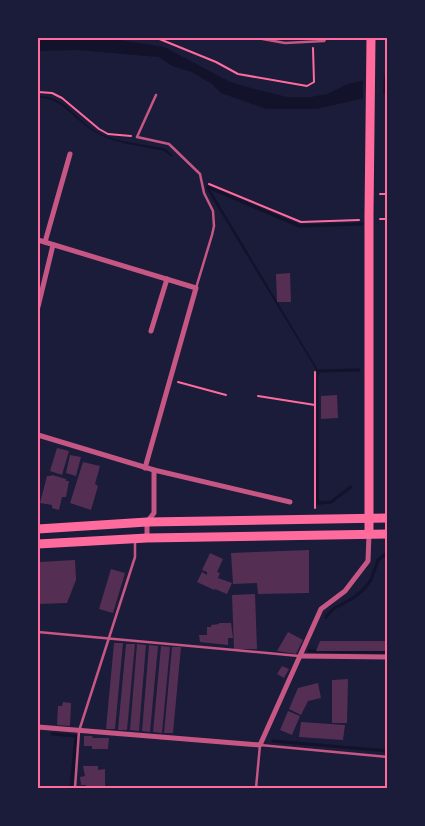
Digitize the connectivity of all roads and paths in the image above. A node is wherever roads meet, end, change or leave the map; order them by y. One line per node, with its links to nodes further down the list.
1 (157, 38): 5 (path)
2 (257, 38): 5 (lane)
3 (326, 38): 5 (lane)
4 (371, 38): 31 (highway)
5 (312, 42)
6 (38, 92): 8 (path)
7 (156, 95): 8 (lane)
8 (137, 137): 10 (lane)
9 (70, 154): 15 (street)
10 (202, 181): 13 (path); 18 (lane)
11 (380, 219): 12 (path)
12 (386, 219)
13 (362, 220)
14 (38, 240): 15 (street)
15 (45, 242): 16 (street)
16 (53, 245): 17 (street); 19 (street)
17 (167, 279): 18 (street); 20 (street)
18 (196, 288): 22 (street)
19 (38, 307)
20 (151, 331)
21 (315, 372): 25 (path)
22 (170, 380): 23 (path); 27 (street)
23 (226, 395)
24 (258, 396): 25 (path)
25 (315, 405): 30 (path)
26 (38, 435): 27 (street)
27 (145, 468): 28 (street)
28 (154, 470): 29 (street); 33 (street)
29 (290, 502)
30 (315, 508)
31 (370, 518): 32 (highway); 33 (highway); 35 (highway)
32 (388, 518)
33 (147, 522): 34 (highway); 38 (street)
34 (38, 529)
35 (369, 534): 36 (highway); 38 (highway); 42 (street)
36 (388, 534)
37 (135, 538): 38 (highway); 39 (highway); 41 (lane)
38 (147, 538)
39 (38, 544)
40 (38, 632): 41 (lane)
41 (109, 637): 42 (lane); 45 (lane)
42 (301, 656): 43 (street); 46 (street)
43 (388, 657)
44 (38, 727): 45 (street)
45 (79, 731): 46 (street); 48 (lane)
46 (260, 745): 47 (lane); 49 (lane)
47 (388, 757)
48 (75, 788)
49 (256, 788)

